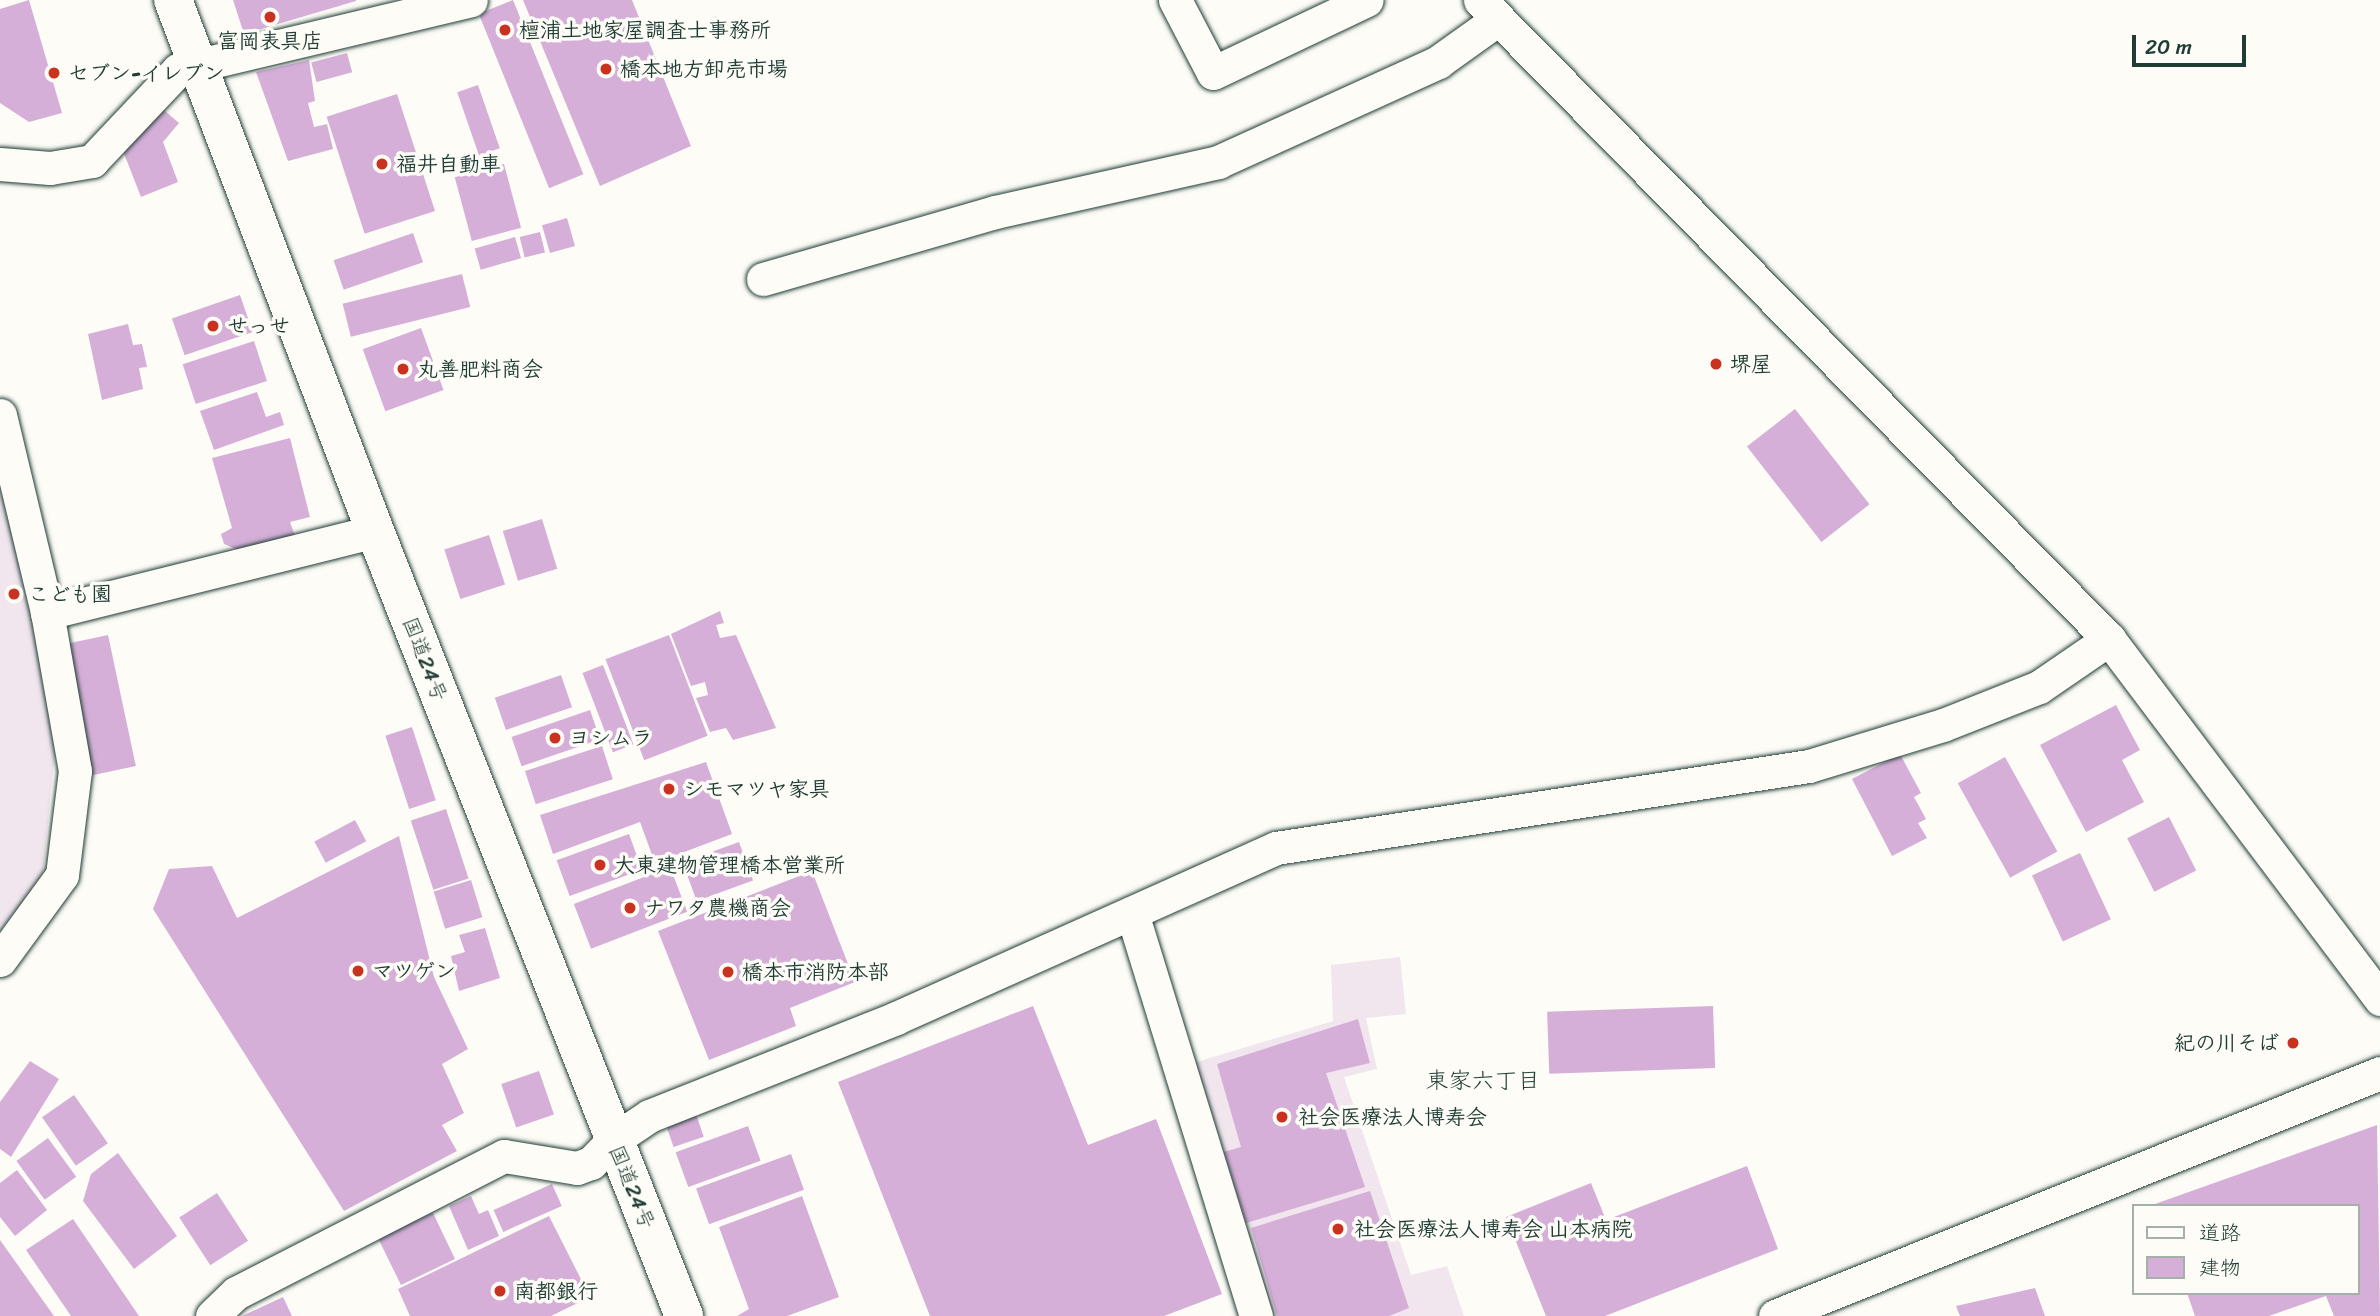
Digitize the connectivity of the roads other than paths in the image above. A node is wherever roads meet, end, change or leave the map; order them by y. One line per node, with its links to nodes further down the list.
1 (173, 0): 6 (highway, 国道24号)
2 (471, 0): 6 (street)
3 (1175, 0): 4 (street)
4 (1367, 0)
5 (1489, 10): 8 (street); 12 (street)
6 (199, 65): 7 (street); 10 (highway, 国道24号)
7 (0, 164)
8 (763, 279)
9 (0, 415): 11 (street)
10 (375, 531): 11 (street); 17 (highway, 国道24号)
11 (47, 612): 14 (street)
12 (2109, 639): 13 (street); 15 (street)
13 (1132, 914): 17 (street); 20 (street)
14 (0, 960)
15 (2380, 999)
16 (2380, 1073): 21 (street)
17 (612, 1141): 18 (street); 19 (highway, 国道24号)
18 (212, 1316)
19 (684, 1316)
20 (1256, 1316)
21 (1774, 1316)

